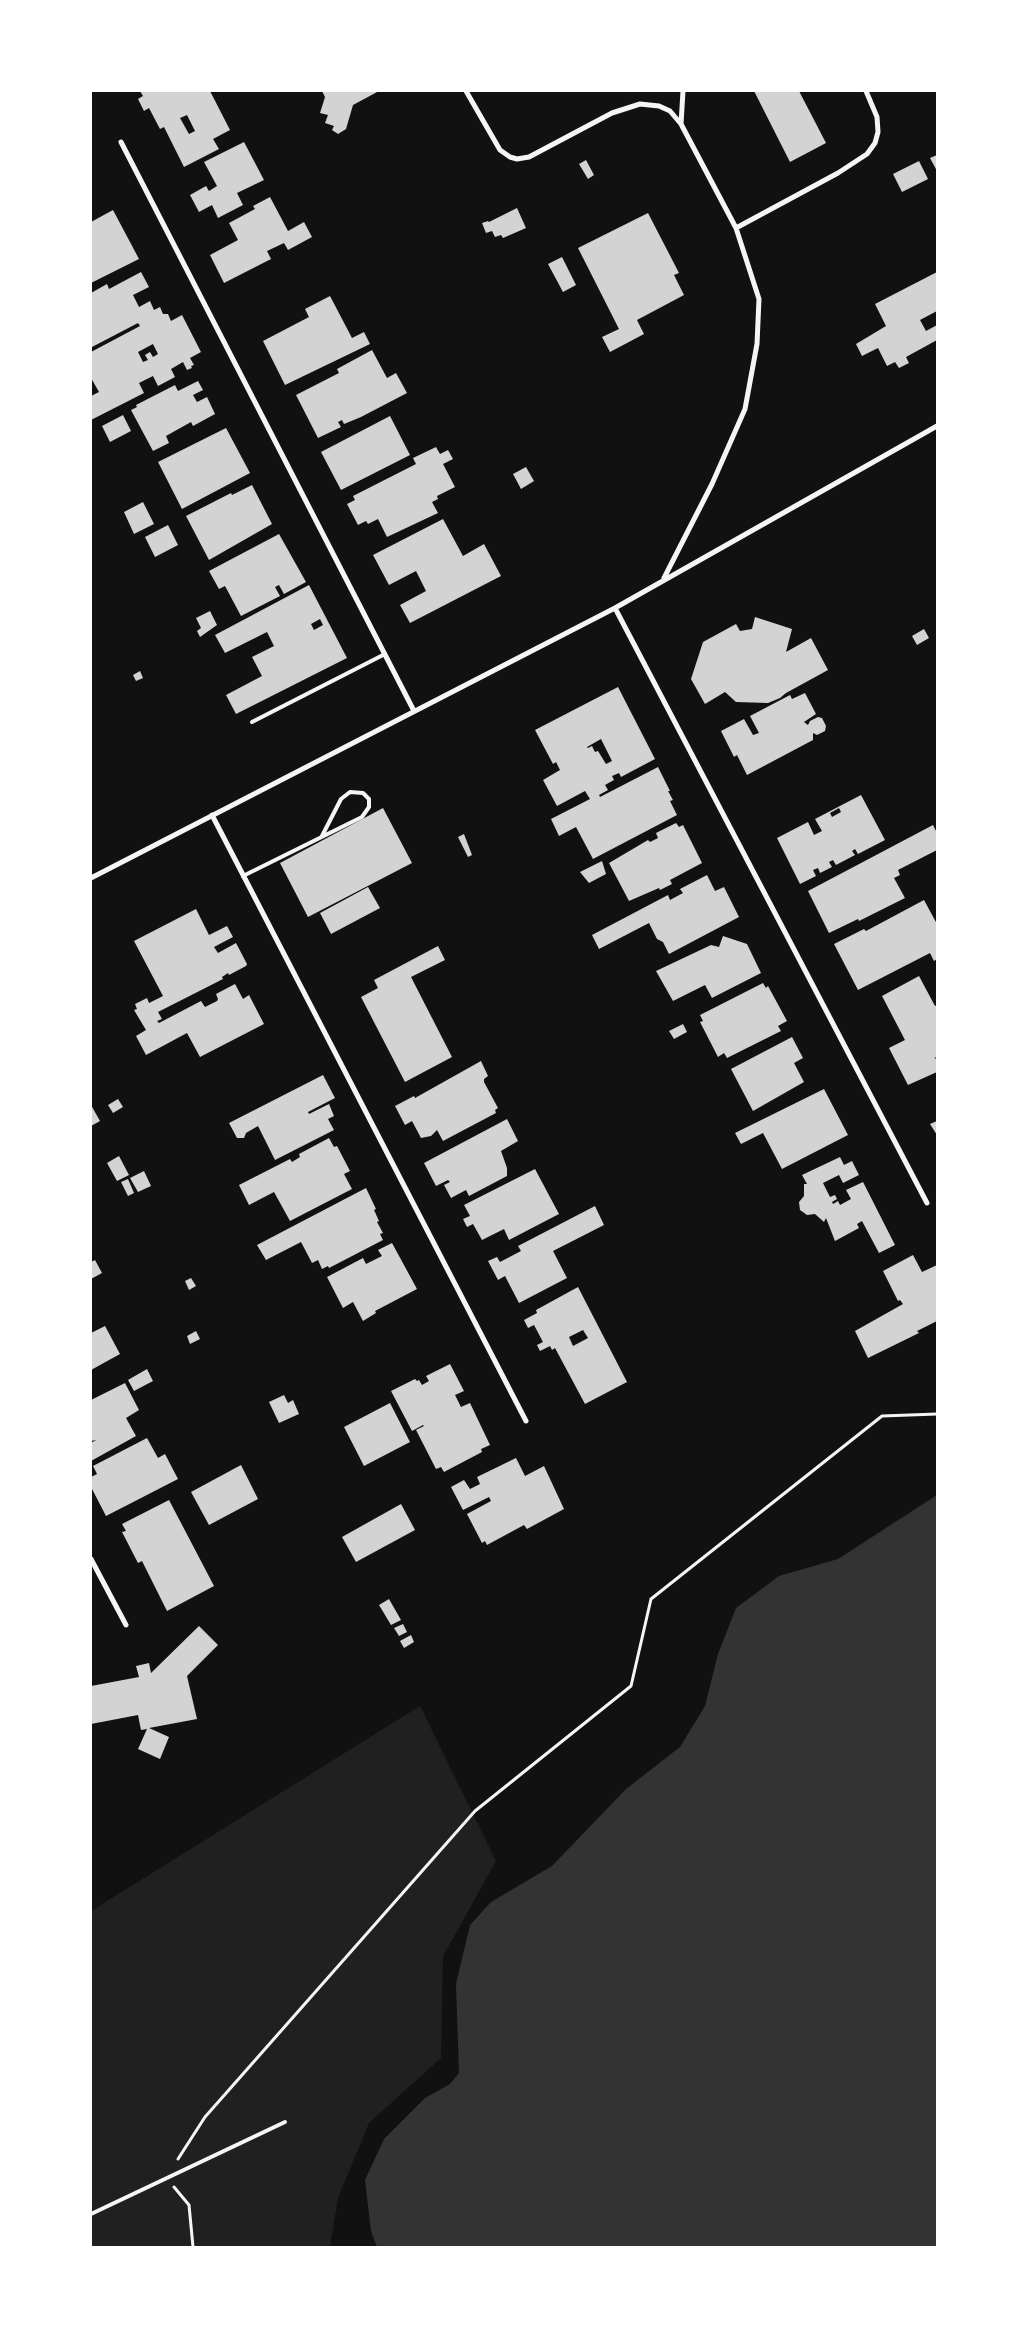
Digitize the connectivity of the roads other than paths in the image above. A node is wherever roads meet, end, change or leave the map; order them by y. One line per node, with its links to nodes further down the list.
1 (466, 91): 4 (street)
2 (683, 91): 4 (street)
3 (866, 91): 6 (street)
4 (681, 124): 6 (street)
5 (121, 142): 10 (street)
6 (736, 228): 8 (street)
7 (937, 426): 8 (street)
8 (664, 579): 9 (street)
9 (615, 608): 11 (street); 17 (street)
10 (385, 654): 11 (street); 12 (lane)
11 (414, 711): 13 (street)
12 (252, 722)
13 (212, 815): 15 (street); 16 (street)
14 (322, 836): 14 (lane); 15 (lane)
15 (243, 876): 18 (street)
16 (91, 878)
17 (926, 1203)
18 (526, 1421)
19 (91, 1559): 20 (street)
20 (126, 1625)
21 (285, 2122): 22 (lane)
22 (91, 2214)

